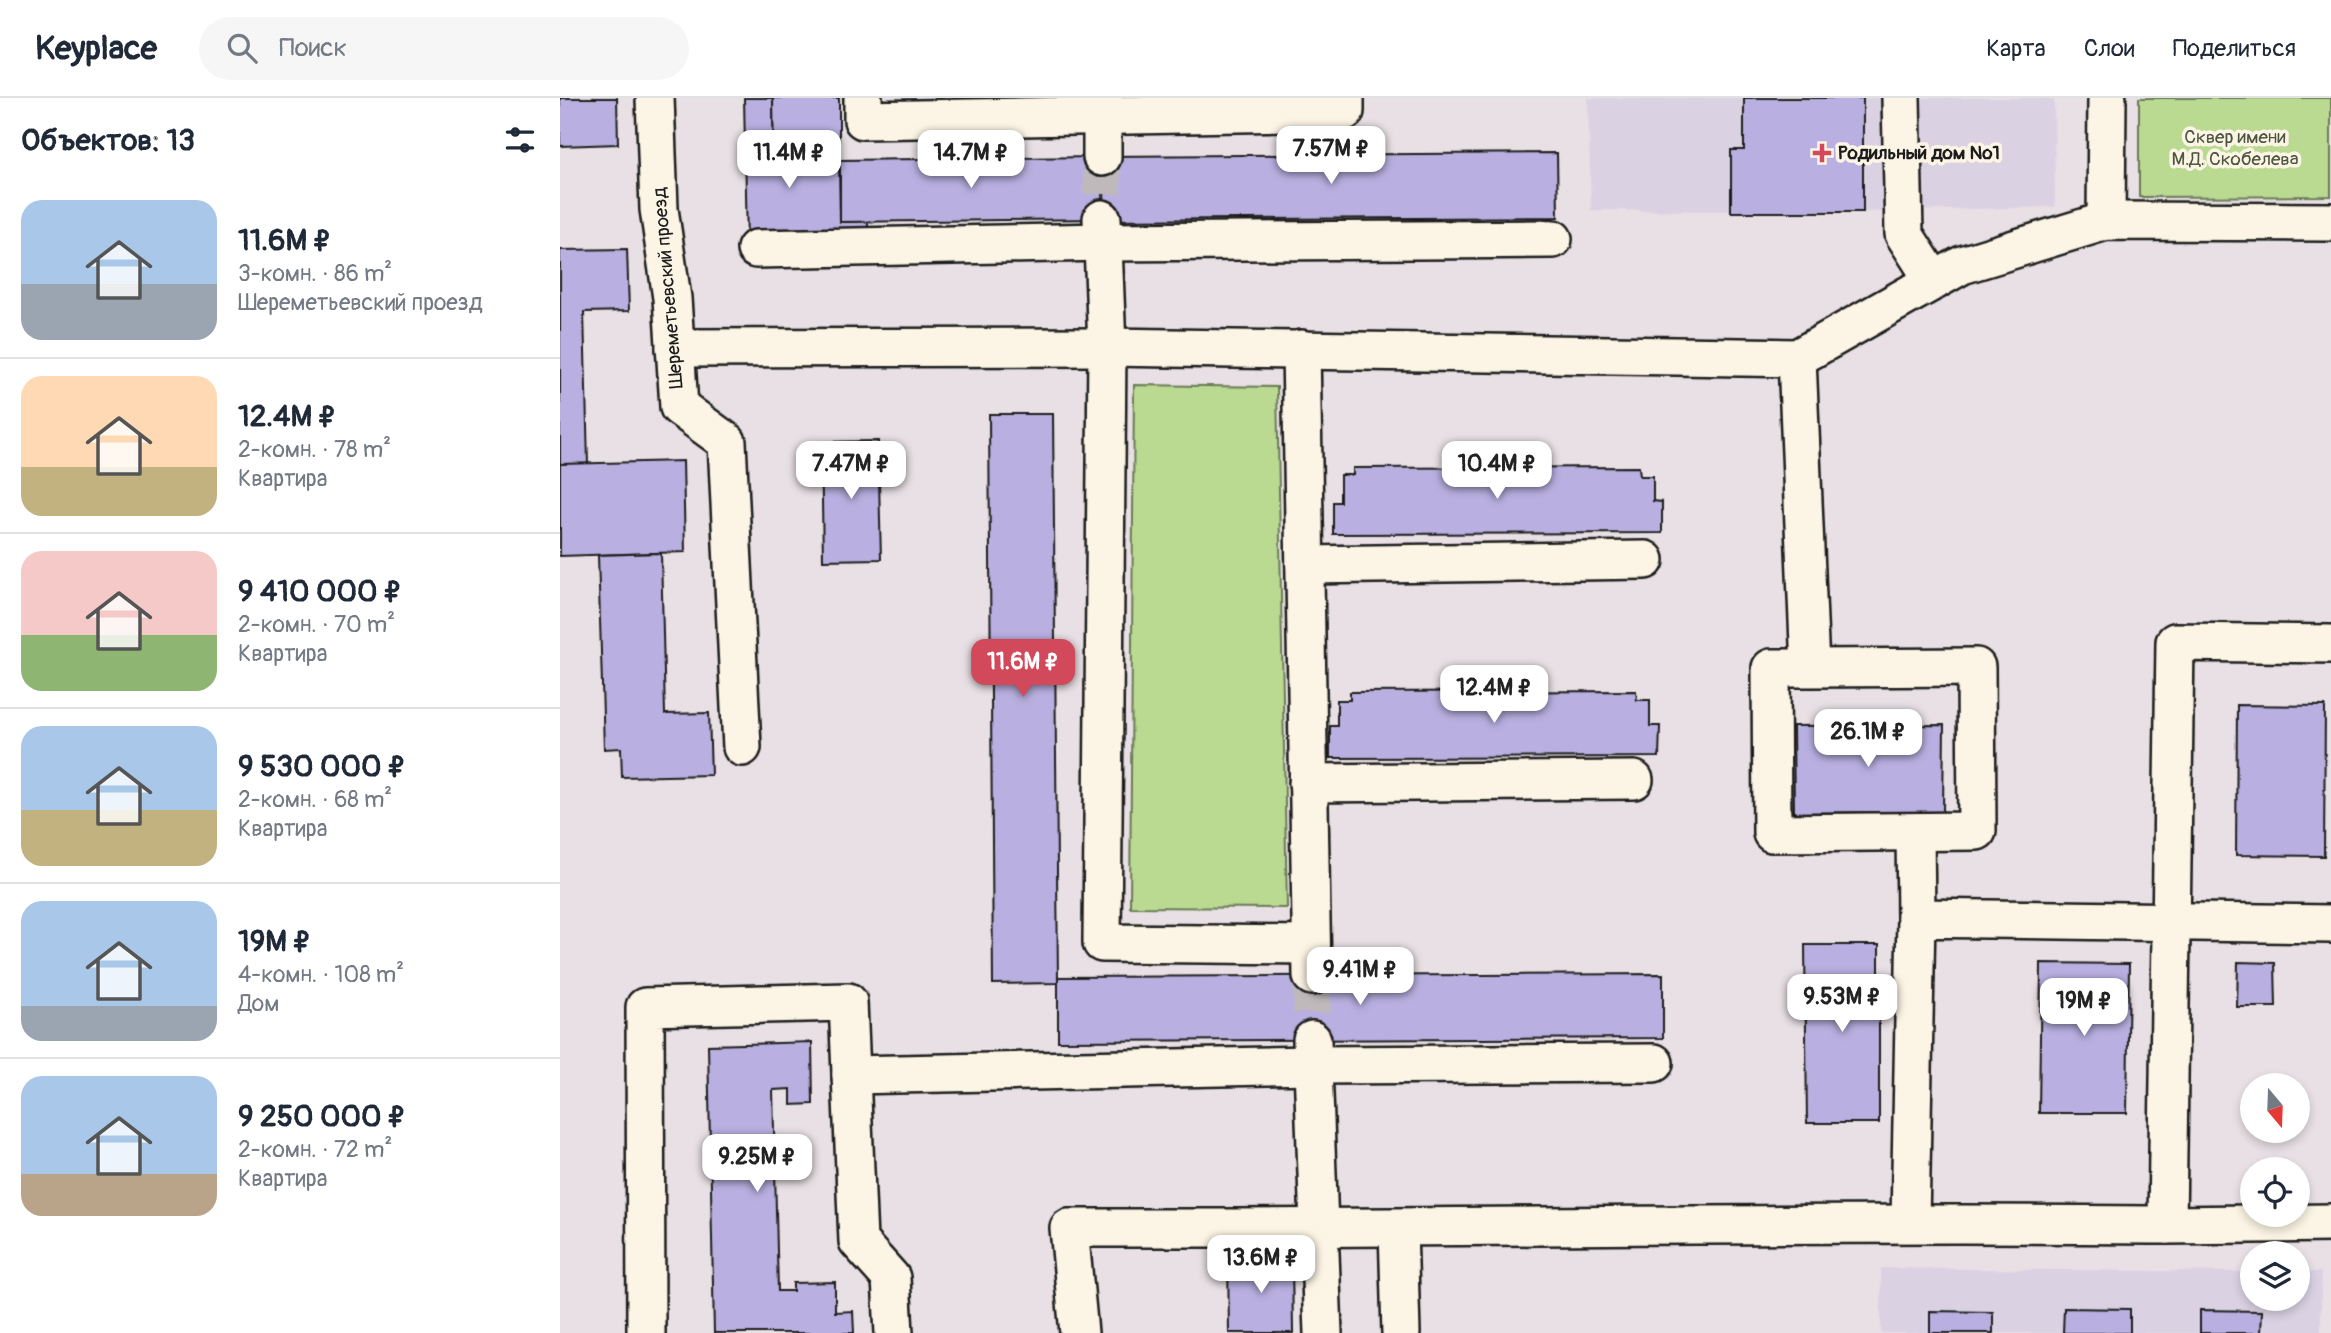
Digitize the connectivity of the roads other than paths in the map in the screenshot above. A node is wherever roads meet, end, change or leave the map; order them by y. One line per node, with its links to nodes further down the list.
1 (655, 98): 15 (street, Шереметьевский проезд)
2 (863, 98): 6 (street)
3 (1345, 98): 6 (street)
4 (1900, 98): 13 (street)
5 (2107, 98): 8 (street)
6 (1102, 108): 7 (street)
7 (1102, 157)
8 (2106, 221): 9 (street); 13 (street)
9 (2331, 222)
10 (1103, 230): 11 (street); 12 (street); 14 (street)
11 (1553, 239)
12 (756, 250)
13 (1934, 281): 17 (street)
14 (1107, 347): 15 (street); 16 (street); 24 (street)
15 (675, 348): 22 (street, Шереметьевский проезд)
16 (1301, 349): 17 (street); 19 (street)
17 (1797, 358): 21 (street)
18 (1645, 560): 19 (street)
19 (1305, 565): 24 (street)
20 (2331, 644): 27 (street)
21 (1810, 668): 25 (street); 25 (street)
22 (742, 747)
23 (1634, 780): 24 (street)
24 (1308, 783)
25 (1915, 832): 26 (street)
26 (1916, 918): 27 (street); 32 (street)
27 (2169, 920): 28 (street); 34 (street)
28 (2331, 924)
29 (1313, 1053): 30 (street); 31 (street); 36 (street)
30 (1654, 1063)
31 (850, 1074): 37 (street); 38 (street)
32 (1910, 1222): 34 (street); 35 (street)
33 (2331, 1223): 34 (street)
34 (2167, 1225)
35 (1398, 1228): 36 (street); 41 (street)
36 (1320, 1229): 39 (street); 40 (street)
37 (646, 1333)
38 (894, 1333)
39 (1079, 1333)
40 (1323, 1333)
41 (1401, 1333)

